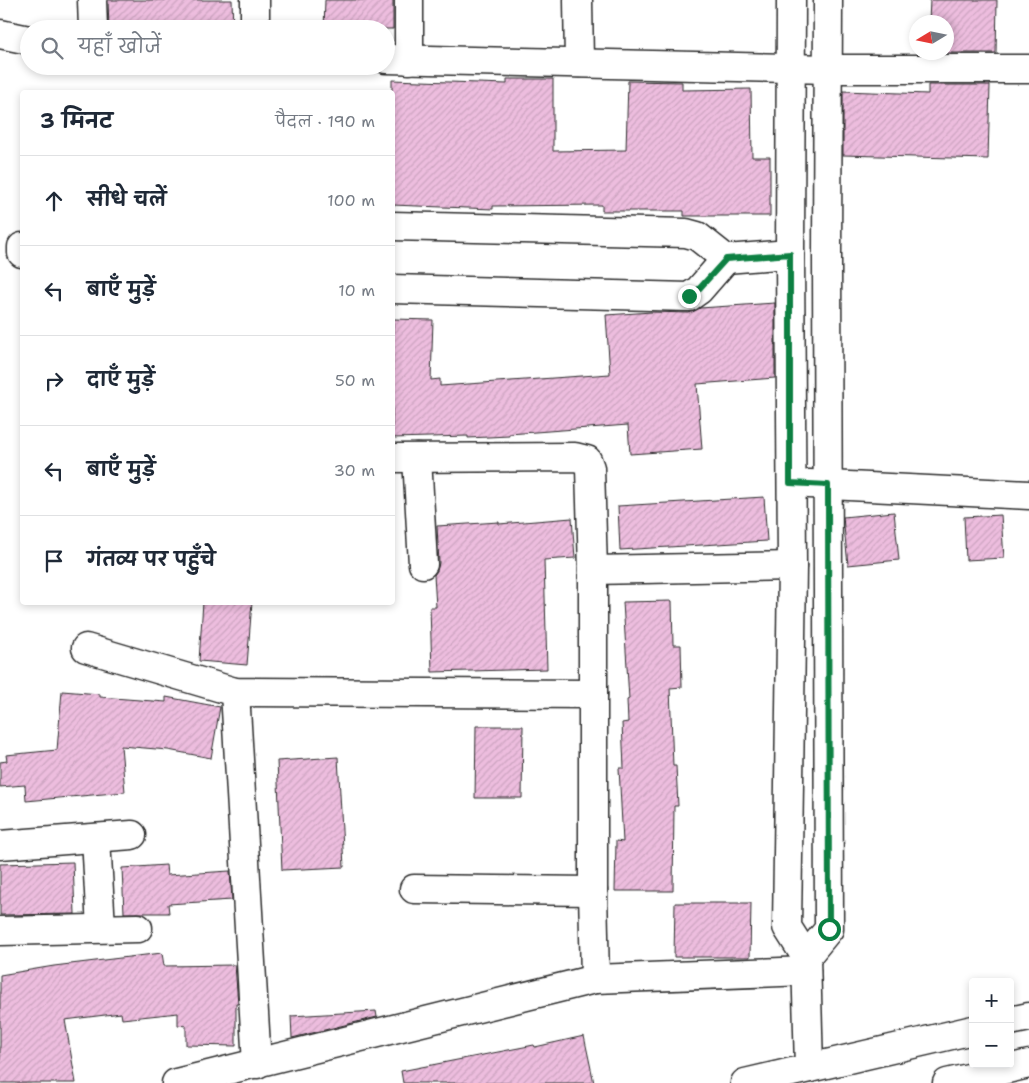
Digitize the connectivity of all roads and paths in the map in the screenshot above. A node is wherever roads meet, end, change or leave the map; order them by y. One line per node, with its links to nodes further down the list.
1 (92, 0): 7 (street)
2 (255, 0): 8 (street)
3 (409, 0): 11 (street)
4 (578, 0): 13 (street)
5 (791, 0): 14 (street)
6 (828, 0): 15 (street)
7 (93, 20)
8 (254, 20)
9 (0, 34): 10 (street)
10 (20, 38)
11 (398, 59): 13 (street)
12 (1029, 62): 16 (street)
13 (579, 63): 14 (street)
14 (792, 67): 15 (street); 18 (street)
15 (829, 69): 16 (street); 23 (street)
16 (1029, 69)
17 (395, 226): 19 (street)
18 (790, 254): 19 (street); 22 (street)
19 (726, 259): 20 (street)
20 (395, 289)
21 (405, 458): 25 (street); 27 (street)
22 (790, 483): 23 (street); 26 (street)
23 (828, 485): 24 (street); 39 (street)
24 (1029, 495)
25 (423, 564)
26 (792, 566): 27 (street); 39 (street)
27 (593, 570): 30 (street)
28 (86, 648): 29 (street)
29 (235, 692): 30 (street); 44 (street)
30 (593, 694): 35 (street)
31 (132, 835): 32 (street)
32 (96, 838): 33 (street); 36 (street)
33 (0, 846)
34 (414, 889): 35 (street)
35 (593, 891): 40 (street)
36 (101, 928): 37 (street); 38 (street)
37 (138, 928)
38 (0, 931)
39 (806, 964): 40 (street); 46 (street)
40 (595, 979): 44 (street)
41 (1029, 1017): 42 (street)
42 (1014, 1020)
43 (969, 1031): 46 (street)
44 (257, 1064): 47 (street)
45 (1029, 1064): 49 (street)
46 (809, 1068): 48 (street)
47 (176, 1083)
48 (745, 1083)
49 (947, 1083)

